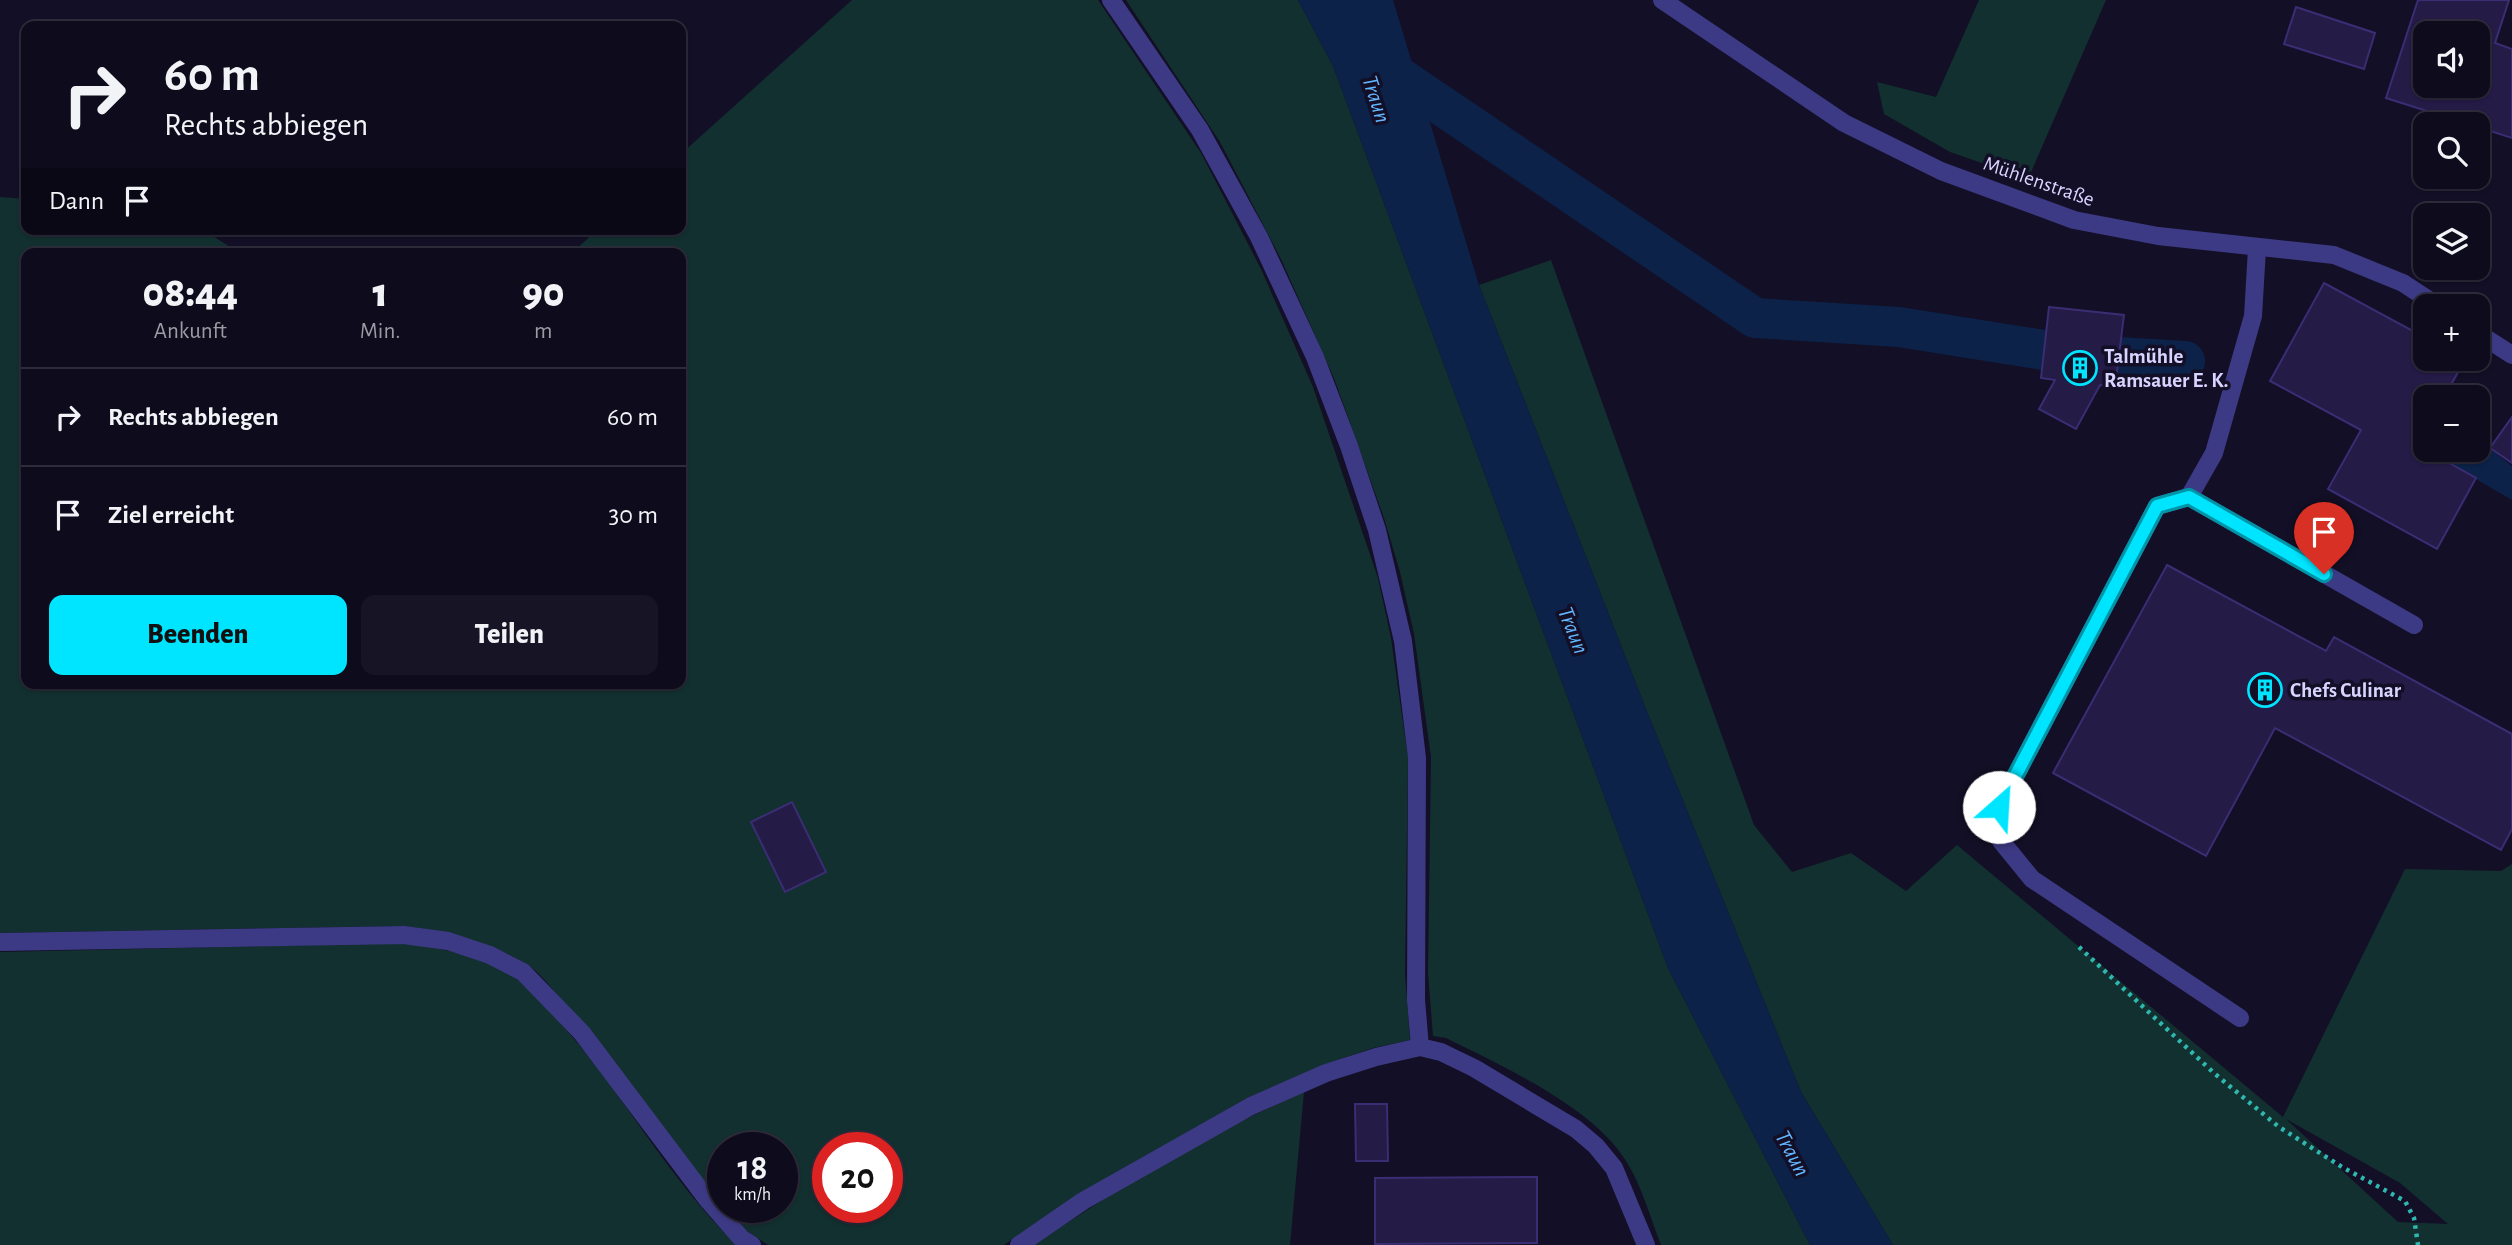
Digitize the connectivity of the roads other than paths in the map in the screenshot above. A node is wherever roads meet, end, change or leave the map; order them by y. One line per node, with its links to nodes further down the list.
1 (1111, 0): 11 (street)
2 (1662, 0): 3 (street, Mühlenstraße)
3 (2257, 249): 4 (street, Mühlenstraße); 7 (street)
4 (2420, 294)
5 (2490, 341): 6 (street)
6 (2512, 355)
7 (2189, 497): 8 (street); 10 (street)
8 (2414, 625)
9 (0, 942): 12 (street)
10 (2240, 1018)
11 (1420, 1047): 13 (street); 14 (street)
12 (752, 1245)
13 (1019, 1245)
14 (1646, 1245)

